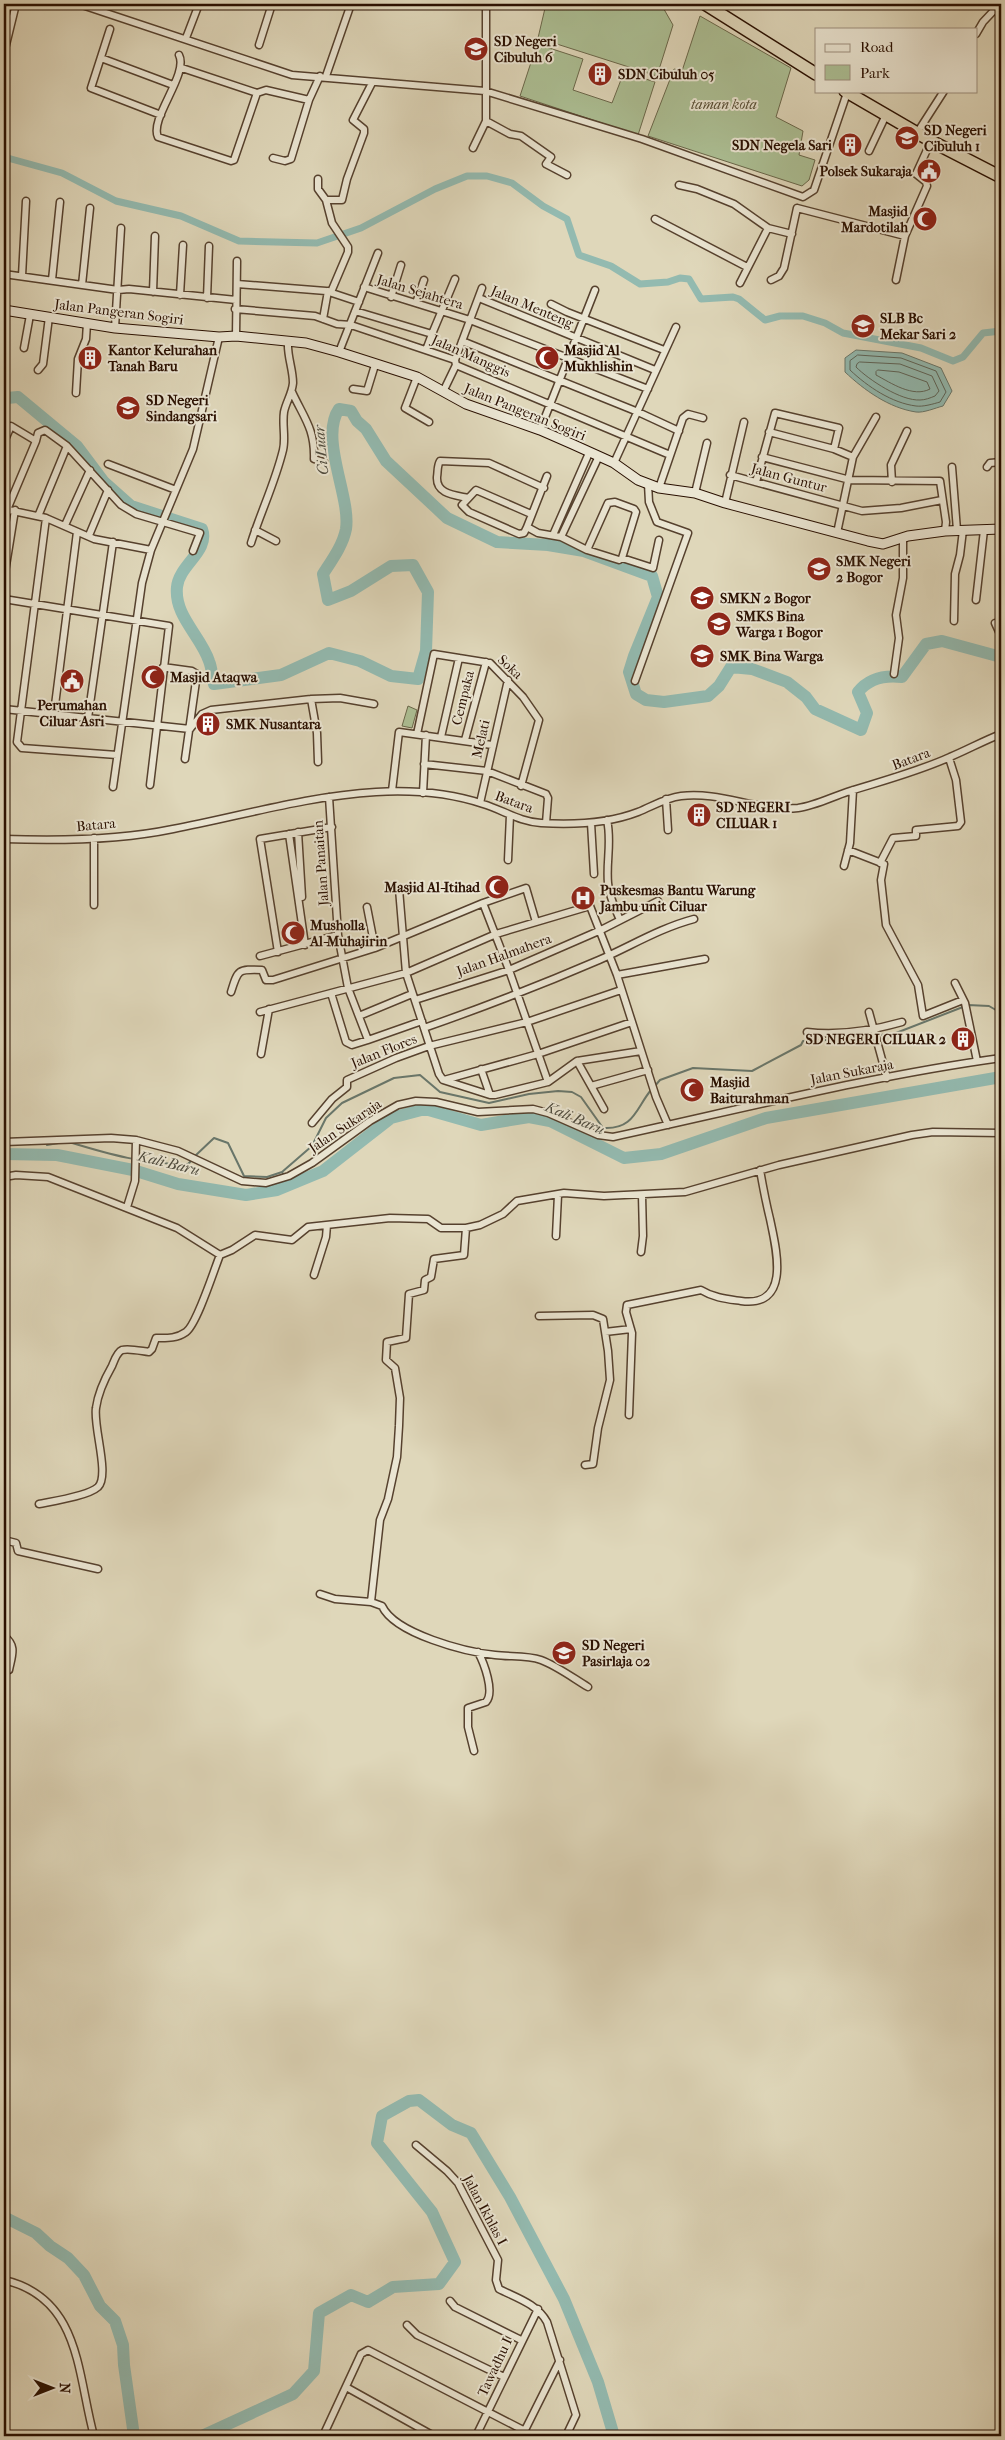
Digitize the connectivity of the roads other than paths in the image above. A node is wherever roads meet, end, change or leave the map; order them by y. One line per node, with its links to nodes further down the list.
1 (16, 4): 13 (street)
2 (79, 4): 11 (street)
3 (199, 4): 11 (street)
4 (272, 4): 12 (street)
5 (351, 4): 18 (street)
6 (486, 4): 21 (street)
7 (705, 4): 17 (highway)
8 (1000, 4): 10 (street)
9 (110, 29): 15 (street)
10 (978, 31)
11 (186, 38): 18 (street)
12 (259, 45)
13 (5, 48)
14 (179, 55): 16 (street)
15 (101, 58): 20 (street); 26 (street)
16 (182, 68): 20 (street); 24 (street)
17 (815, 73)
18 (323, 76): 19 (street); 25 (street)
19 (372, 83): 21 (street); 38 (street)
20 (173, 85): 26 (street)
21 (485, 91): 22 (street); 28 (street)
22 (846, 92): 27 (highway)
23 (943, 92): 29 (street)
24 (257, 94): 25 (street); 26 (street)
25 (309, 100): 33 (street)
26 (161, 115)
27 (886, 115): 29 (highway); 32 (street)
28 (486, 121): 31 (street); 34 (street)
29 (917, 132): 30 (highway)
30 (931, 141): 35 (highway); 47 (street)
31 (473, 148)
32 (869, 151)
33 (273, 158)
34 (567, 175)
35 (1001, 176)
36 (318, 179): 38 (street)
37 (679, 185): 44 (street)
38 (326, 200): 69 (street)
39 (26, 201): 55 (street)
40 (60, 202): 57 (street)
41 (90, 208): 63 (street)
42 (655, 219): 53 (street)
43 (121, 228): 66 (street)
44 (768, 228): 45 (street); 53 (street)
45 (792, 234): 47 (street); 59 (street)
46 (155, 236): 68 (street)
47 (905, 236): 60 (street)
48 (183, 245): 70 (street)
49 (209, 246): 72 (street)
50 (378, 254): 64 (street, Jalan Sejahtera)
51 (237, 261): 62 (street)
52 (401, 265): 71 (street)
53 (747, 267): 61 (street)
54 (4, 274): 55 (street)
55 (22, 276): 57 (street)
56 (455, 279): 81 (street)
57 (52, 280): 63 (street)
58 (424, 280): 76 (street)
59 (771, 280)
60 (896, 280)
61 (740, 283)
62 (238, 284): 69 (street); 74 (street)
63 (82, 285): 66 (street)
64 (364, 287): 71 (street, Jalan Sejahtera); 75 (street, Jalan Sejahtera)
65 (482, 288): 73 (street, Jalan Sejahtera)
66 (118, 290): 68 (street); 90 (street)
67 (595, 290): 85 (street)
68 (153, 292): 70 (street)
69 (330, 292): 75 (street); 84 (street)
70 (180, 295): 72 (street)
71 (391, 297): 76 (street, Jalan Sejahtera)
72 (208, 298): 74 (street)
73 (479, 298): 86 (street, Jalan Sejahtera); 94 (street, Jalan Menteng)
74 (236, 300): 78 (street)
75 (359, 302): 80 (street, Jalan Sejahtera)
76 (416, 303): 81 (street, Jalan Sejahtera)
77 (551, 304): 85 (street)
78 (235, 309): 84 (street, Jalan Manggis); 92 (street)
79 (4, 310): 82 (street, Jalan Pangeran Sogiri)
80 (355, 311): 88 (street, Jalan Sejahtera); 91 (street)
81 (442, 312): 86 (street, Jalan Sejahtera); 91 (street)
82 (30, 315): 83 (street, Jalan Pangeran Sogiri); 97 (street)
83 (49, 317): 87 (street, Jalan Pangeran Sogiri); 104 (street)
84 (323, 319): 88 (street, Jalan Manggis)
85 (584, 319): 94 (street); 99 (street)
86 (470, 320): 95 (street, Jalan Sejahtera); 101 (street)
87 (87, 323): 90 (street, Jalan Pangeran Sogiri); 112 (street)
88 (351, 325): 98 (street, Jalan Manggis); 100 (street, Jalan Sejahtera)
89 (676, 327): 99 (street)
90 (115, 328): 93 (street, Jalan Pangeran Sogiri)
91 (432, 334): 98 (street)
92 (236, 336): 93 (street, Jalan Pangeran Sogiri); 96 (street, Jalan Pangeran Sogiri)
93 (219, 337): 150 (street)
94 (575, 339): 101 (street); 105 (street, Jalan Menteng)
95 (462, 341): 102 (street, Jalan Sejahtera); 107 (street)
96 (288, 342): 100 (street, Jalan Pangeran Sogiri); 110 (street)
97 (24, 348)
98 (426, 350): 102 (street, Jalan Manggis)
99 (664, 350): 105 (street)
100 (340, 352): 103 (street, Jalan Pangeran Sogiri)
101 (567, 358): 107 (street); 108 (street)
102 (455, 362): 111 (street, Jalan Sejahtera); 113 (street, Jalan Manggis)
103 (375, 365): 106 (street, Jalan Pangeran Sogiri); 109 (street)
104 (38, 370)
105 (655, 370): 108 (street)
106 (417, 377): 111 (street, Jalan Pangeran Sogiri); 117 (street)
107 (561, 382): 113 (street); 114 (street)
108 (648, 388): 114 (street)
109 (353, 389)
110 (292, 392): 134 (street); 164 (street)
111 (443, 392): 119 (street, Jalan Pangeran Sogiri)
112 (76, 393)
113 (551, 405): 119 (street); 123 (street, Jalan Manggis)
114 (638, 412): 120 (street); 123 (street)
115 (876, 417): 132 (street)
116 (703, 418): 120 (street)
117 (429, 422)
118 (744, 422): 141 (street)
119 (540, 430): 129 (street, Jalan Pangeran Sogiri)
120 (679, 431): 131 (street)
121 (907, 431): 145 (street)
122 (769, 432): 128 (street); 128 (street); 133 (street)
123 (628, 437): 131 (street, Jalan Manggis); 136 (street)
124 (36, 440): 125 (street); 127 (street); 156 (street)
125 (4, 442)
126 (707, 443): 151 (street)
127 (67, 446): 140 (street); 157 (street)
128 (834, 449): 132 (street)
129 (589, 453): 130 (street, Jalan Pangeran Sogiri); 171 (street)
130 (599, 456): 136 (street, Jalan Pangeran Sogiri); 172 (street)
131 (670, 456): 148 (street)
132 (853, 457): 143 (street)
133 (762, 458): 143 (street); 144 (street)
134 (324, 462)
135 (1001, 462): 139 (street)
136 (614, 463): 146 (street, Jalan Pangeran Sogiri)
137 (108, 464): 150 (street)
138 (952, 467): 165 (street)
139 (988, 467)
140 (90, 470): 149 (street); 161 (street)
141 (730, 475): 144 (street, Jalan Guntur); 154 (street)
142 (547, 476): 147 (street)
143 (850, 480): 145 (street); 155 (street)
144 (756, 482): 155 (street, Jalan Guntur)
145 (892, 482): 153 (street)
146 (648, 484): 148 (street, Jalan Pangeran Sogiri); 197 (street)
147 (544, 488): 152 (street); 158 (street)
148 (659, 488): 151 (street, Jalan Pangeran Sogiri)
149 (108, 490): 160 (street); 169 (street)
150 (176, 490): 160 (street)
151 (695, 493): 154 (street, Jalan Pangeran Sogiri)
152 (468, 498): 158 (street); 162 (street)
153 (942, 500): 155 (street, Jalan Guntur); 167 (street)
154 (725, 504): 170 (street, Jalan Pangeran Sogiri)
155 (843, 505): 170 (street)
156 (9, 508): 159 (street); 182 (street)
157 (38, 514)
158 (532, 514): 162 (street)
159 (46, 518): 168 (street); 185 (street)
160 (165, 521): 178 (street); 180 (street)
161 (66, 523)
162 (527, 527): 171 (street)
163 (1001, 529): 166 (street, Jalan Pangeran Sogiri)
164 (255, 530): 175 (street); 177 (street)
165 (960, 530): 166 (street, Jalan Pangeran Sogiri); 167 (street, Jalan Pangeran Sogiri); 189 (street)
166 (984, 530): 184 (street)
167 (944, 531): 173 (street, Jalan Pangeran Sogiri)
168 (78, 532): 176 (street); 186 (street)
169 (90, 533)
170 (837, 533): 173 (street, Jalan Pangeran Sogiri)
171 (553, 535): 172 (street)
172 (562, 537): 179 (street)
173 (903, 538): 195 (street)
174 (659, 540): 181 (street)
175 (276, 541)
176 (112, 542): 178 (street); 187 (street)
177 (250, 543)
178 (151, 550): 188 (street)
179 (587, 550): 181 (street); 181 (street)
180 (193, 551)
181 (622, 558)
182 (4, 578)
183 (4, 599): 185 (street)
184 (976, 600)
185 (36, 606): 186 (street); 201 (street)
186 (68, 610): 187 (street); 202 (street)
187 (102, 614): 188 (street); 203 (street)
188 (137, 619): 194 (street); 204 (street)
189 (954, 621)
190 (995, 623): 191 (street)
191 (1001, 636)
192 (459, 658): 193 (street, Soka); 207 (street, Soka); 210 (street)
193 (486, 662): 196 (street, Soka); 211 (street, Cempaka)
194 (163, 667): 205 (street); 206 (street)
195 (894, 674)
196 (508, 680): 212 (street, Melati); 220 (street, Soka)
197 (635, 681)
198 (311, 699): 199 (street); 206 (street); 216 (street)
199 (374, 704)
200 (4, 709): 201 (street)
201 (22, 710): 202 (street); 213 (street)
202 (54, 714): 203 (street)
203 (88, 718): 204 (street)
204 (122, 723): 205 (street); 213 (street)
205 (158, 727): 206 (street); 219 (street)
206 (190, 729): 215 (street)
207 (417, 734): 209 (street); 223 (street)
208 (1001, 734): 214 (street, Batara)
209 (426, 735): 210 (street); 217 (street)
210 (441, 737): 211 (street)
211 (465, 740): 212 (street)
212 (492, 745): 218 (street, Melati)
213 (117, 755): 221 (street)
214 (949, 758): 222 (street, Batara); 240 (street)
215 (185, 759)
216 (318, 762)
217 (424, 764): 218 (street); 224 (street)
218 (487, 771): 220 (street); 227 (street, Melati)
219 (150, 786)
220 (521, 786): 230 (street)
221 (113, 787)
222 (853, 790): 226 (street, Batara); 238 (street)
223 (392, 791): 224 (street, Batara); 225 (street, Batara)
224 (423, 793): 227 (street, Batara)
225 (329, 796): 232 (street, Jalan Panaitan); 236 (street, Batara)
226 (666, 799): 229 (street, Batara); 233 (street)
227 (480, 803): 228 (street, Batara)
228 (510, 816): 230 (street, Batara); 239 (street)
229 (607, 820): 231 (street, Batara); 250 (street)
230 (546, 823): 231 (street, Batara)
231 (591, 823): 242 (street)
232 (332, 827): 234 (street); 254 (street, Jalan Panaitan)
233 (668, 830)
234 (298, 832): 235 (street); 248 (street)
235 (288, 834): 248 (street); 258 (street)
236 (94, 838): 237 (street, Batara); 246 (street)
237 (4, 839)
238 (848, 850): 240 (street); 241 (street)
239 (508, 860)
240 (882, 864): 273 (street)
241 (844, 866)
242 (594, 874)
243 (398, 889): 255 (street)
244 (658, 901): 250 (street, Jalan Halmahera)
245 (483, 903): 251 (street); 253 (street); 255 (street)
246 (94, 905)
247 (367, 907): 257 (street)
248 (301, 918): 256 (street)
249 (694, 918): 259 (street)
250 (620, 920): 252 (street, Jalan Halmahera)
251 (536, 922): 252 (street); 253 (street)
252 (601, 930): 259 (street); 263 (street, Jalan Halmahera)
253 (496, 934): 263 (street); 264 (street)
254 (338, 935): 256 (street); 261 (street, Jalan Panaitan)
255 (403, 935): 257 (street); 264 (street)
256 (305, 945): 258 (street)
257 (374, 948): 261 (street)
258 (278, 952): 260 (street)
259 (610, 955): 265 (street); 271 (street)
260 (260, 956)
261 (344, 957): 267 (street, Jalan Panaitan); 269 (street)
262 (706, 959): 265 (street)
263 (509, 970): 271 (street); 272 (street, Jalan Halmahera)
264 (406, 973): 267 (street); 272 (street)
265 (617, 975): 268 (street)
266 (955, 984): 273 (street)
267 (348, 988): 270 (street); 277 (street, Jalan Panaitan)
268 (621, 990): 278 (street); 279 (street)
269 (231, 992)
270 (331, 993): 274 (street); 284 (street)
271 (518, 995): 278 (street); 281 (street)
272 (414, 997): 277 (street, Jalan Halmahera); 281 (street)
273 (965, 1004): 291 (street)
274 (269, 1009): 275 (street); 287 (street)
275 (260, 1012)
276 (869, 1012): 282 (street)
277 (359, 1016): 284 (street, Jalan Panaitan)
278 (527, 1022): 285 (street); 288 (street)
279 (632, 1022): 286 (street); 288 (street)
280 (902, 1022): 282 (street)
281 (423, 1024): 284 (street); 285 (street)
282 (874, 1031): 283 (street); 294 (street)
283 (807, 1032)
284 (368, 1040)
285 (429, 1046): 295 (street); 300 (street, Jalan Flores)
286 (641, 1050): 290 (street); 293 (street)
287 (261, 1054)
288 (538, 1054): 292 (street); 296 (street)
289 (1001, 1058): 291 (street, Jalan Sukaraja)
290 (576, 1061): 296 (street); 297 (street)
291 (977, 1061): 294 (street, Jalan Sukaraja)
292 (482, 1069): 295 (street); 298 (street)
293 (648, 1070): 297 (street); 301 (street)
294 (887, 1078): 301 (street, Jalan Sukaraja)
295 (442, 1080): 298 (street)
296 (548, 1082): 298 (street)
297 (591, 1086): 299 (street)
298 (490, 1095)
299 (604, 1110)
300 (312, 1123)
301 (668, 1125): 303 (street, Jalan Sukaraja)
302 (1001, 1133): 305 (street)
303 (136, 1140): 304 (street, Jalan Sukaraja); 309 (street)
304 (4, 1142)
305 (760, 1170): 308 (street); 317 (street)
306 (4, 1177): 309 (street)
307 (558, 1195): 308 (street); 311 (street); 312 (street)
308 (642, 1195): 313 (street)
309 (127, 1207): 314 (street)
310 (327, 1225): 311 (street); 314 (street); 315 (street)
311 (466, 1228): 325 (street)
312 (556, 1236)
313 (641, 1252)
314 (220, 1255): 321 (street)
315 (314, 1275)
316 (539, 1316): 318 (street)
317 (631, 1329): 318 (street); 319 (street)
318 (605, 1332): 320 (street)
319 (629, 1415)
320 (585, 1465)
321 (39, 1504)
322 (4, 1540): 323 (street)
323 (98, 1569)
324 (320, 1594): 325 (street)
325 (371, 1602): 327 (street)
326 (4, 1636): 328 (street)
327 (478, 1652): 329 (street); 330 (street)
328 (9, 1670)
329 (588, 1687)
330 (474, 1751)
331 (416, 2145): 334 (street, Jalan Ikhlas I)
332 (4, 2280): 342 (street)
333 (450, 2301): 336 (street)
334 (538, 2309): 336 (street, Tawadhu I); 337 (street)
335 (407, 2325): 338 (street)
336 (521, 2340): 338 (street, Tawadhu I)
337 (560, 2360): 341 (street); 346 (street)
338 (504, 2377): 340 (street, Tawadhu I)
339 (346, 2388): 340 (street); 343 (street); 344 (street)
340 (488, 2413): 341 (street); 345 (street, Tawadhu I)
341 (524, 2434)
342 (94, 2436)
343 (325, 2436)
344 (434, 2436)
345 (476, 2436)
346 (566, 2436)

